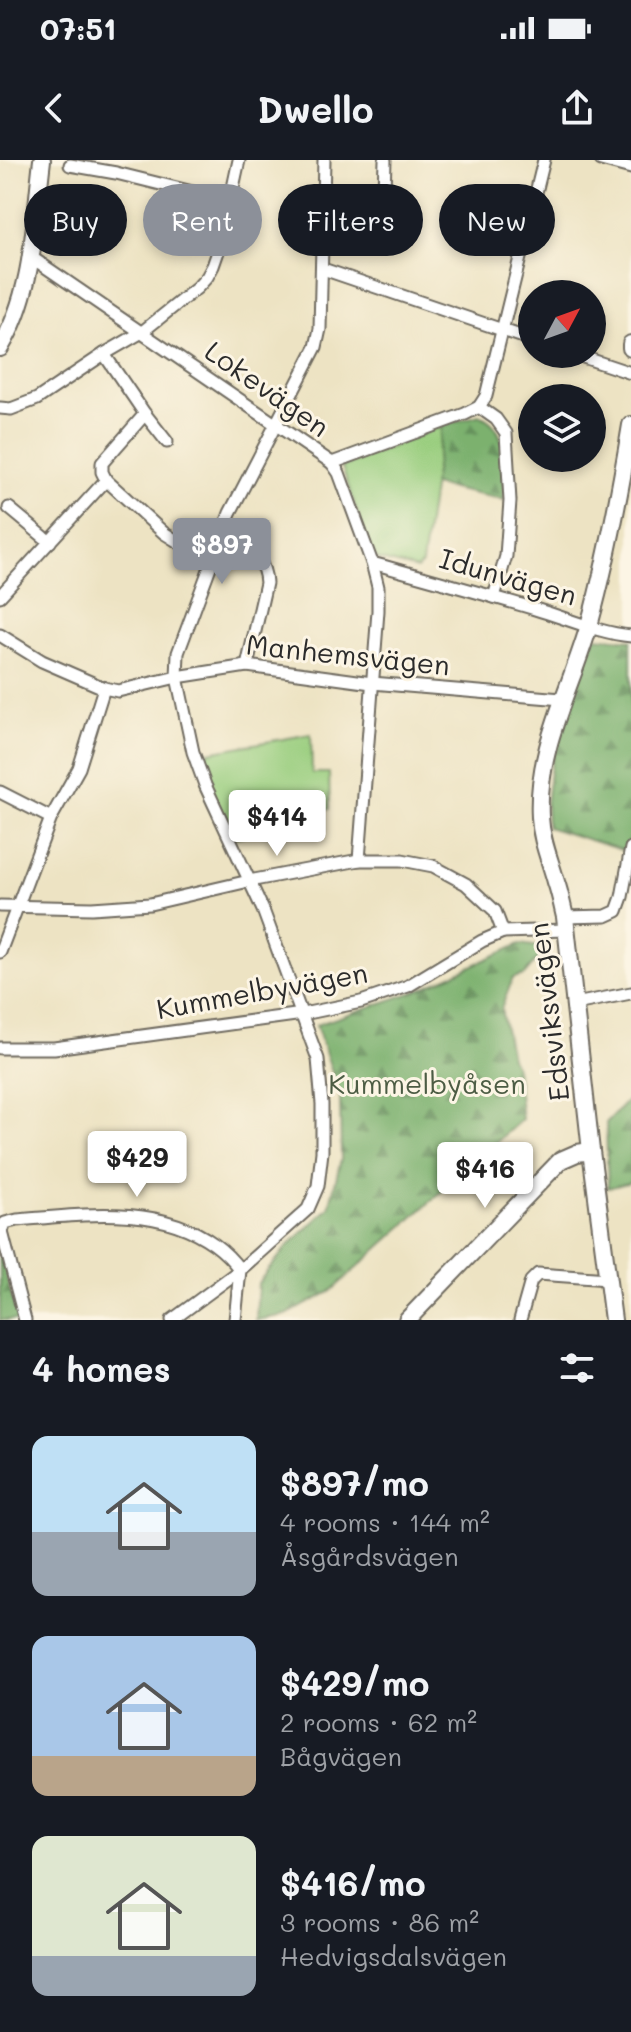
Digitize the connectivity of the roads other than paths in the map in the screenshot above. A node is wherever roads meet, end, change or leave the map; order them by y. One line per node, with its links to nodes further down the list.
1 (42, 160): 13 (street)
2 (239, 160): 10 (street)
3 (324, 160): 14 (street)
4 (385, 160): 11 (street)
5 (544, 160): 15 (street)
6 (601, 160): 8 (street)
7 (70, 165): 9 (street)
8 (631, 168)
9 (160, 184)
10 (233, 184)
11 (384, 184)
12 (216, 256): 16 (street)
13 (31, 257): 16 (street, Lokevägen); 18 (street)
14 (323, 269): 15 (street); 25 (street)
15 (504, 330): 17 (street); 22 (street)
16 (142, 332): 19 (street); 25 (street, Lokevägen)
17 (518, 335)
18 (3, 337)
19 (104, 354): 23 (street); 24 (street)
20 (606, 365): 21 (street)
21 (631, 373)
22 (479, 407): 28 (street, Lokevägen); 36 (street)
23 (0, 408)
24 (145, 414): 27 (street); 29 (street)
25 (276, 425): 28 (street, Lokevägen); 31 (street)
26 (631, 425): 37 (street, Edsviksvägen)
27 (167, 442)
28 (332, 463): 34 (street)
29 (106, 480): 32 (street); 33 (street)
30 (9, 508): 32 (street)
31 (228, 521): 33 (street); 40 (street)
32 (50, 542): 35 (street)
33 (214, 557): 41 (street)
34 (372, 563): 36 (street, Idunvägen); 42 (street)
35 (0, 596)
36 (494, 597): 37 (street, Idunvägen)
37 (589, 625): 39 (street, Idunvägen); 44 (street, Edsviksvägen)
38 (0, 635): 43 (street, Manhemsvägen)
39 (631, 636)
40 (247, 666): 41 (street, Manhemsvägen); 42 (street, Manhemsvägen)
41 (177, 677): 43 (street, Manhemsvägen); 49 (street)
42 (372, 683): 44 (street, Manhemsvägen); 48 (street)
43 (104, 688): 46 (street)
44 (562, 699): 52 (street, Edsviksvägen)
45 (0, 792): 46 (street)
46 (51, 818): 51 (street)
47 (631, 848): 52 (street, Kummelbyvägen)
48 (359, 860): 49 (street); 53 (street)
49 (249, 881): 51 (street); 57 (street)
50 (0, 906): 51 (street)
51 (17, 907): 54 (street)
52 (566, 924): 53 (street, Kummelbyvägen); 56 (street, Edsviksvägen)
53 (503, 932): 57 (street, Kummelbyvägen)
54 (0, 952)
55 (631, 993): 56 (street)
56 (575, 1004): 59 (street, Edsviksvägen)
57 (303, 1014): 58 (street, Kummelbyvägen); 60 (street)
58 (0, 1048)
59 (591, 1151): 61 (street, Edsviksvägen); 65 (street)
60 (240, 1270): 62 (street); 63 (street); 64 (street)
61 (608, 1279): 66 (street); 67 (street, Edsviksvägen)
62 (25, 1320)
63 (172, 1320)
64 (235, 1320)
65 (407, 1320)
66 (520, 1320)
67 (613, 1320)

